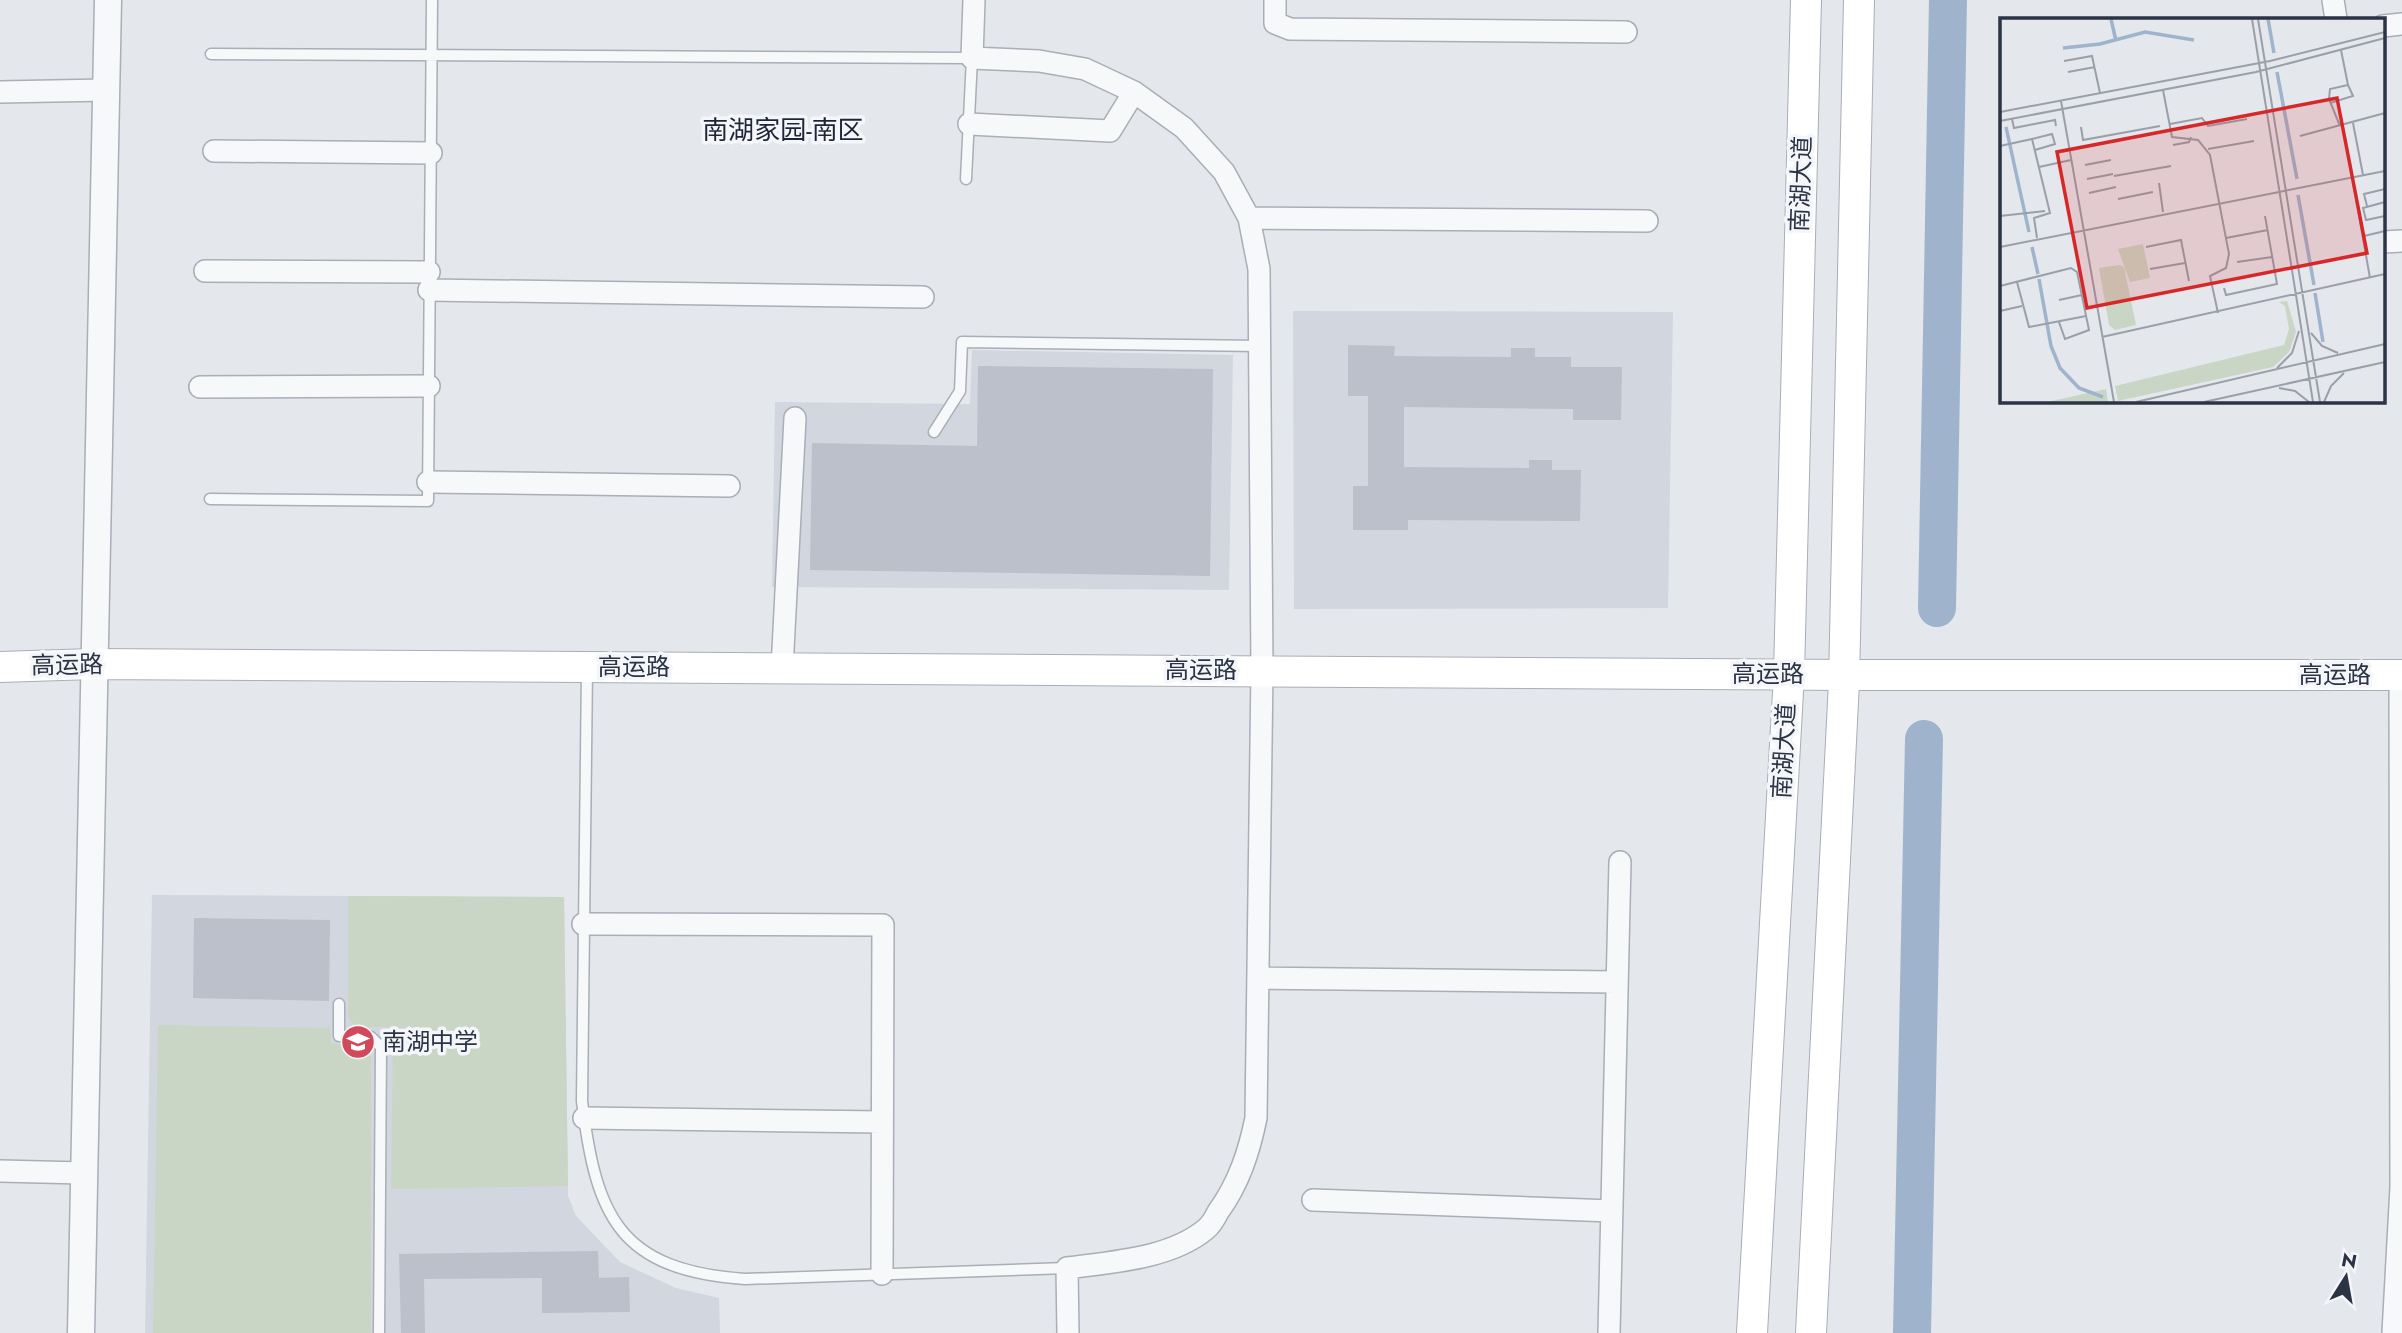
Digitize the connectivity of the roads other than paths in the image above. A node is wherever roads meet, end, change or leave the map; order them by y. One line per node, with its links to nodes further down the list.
1 (93, 0): 16 (street)
2 (108, 0): 16 (street)
3 (432, 0): 14 (lane)
4 (974, 0): 15 (street)
5 (1275, 0): 12 (street)
6 (1806, 0): 44 (main road, 南湖大道)
7 (1859, 0): 45 (main road)
8 (2333, 0): 9 (street)
9 (2336, 18)
10 (2402, 24): 11 (street)
11 (2384, 26)
12 (1626, 32)
13 (211, 54): 14 (lane)
14 (432, 55): 15 (lane); 21 (lane)
15 (972, 58): 18 (street); 19 (lane)
16 (98, 90): 17 (street); 40 (street)
17 (0, 92)
18 (1134, 92): 19 (street); 23 (street)
19 (969, 124): 22 (lane)
20 (214, 151): 21 (street)
21 (431, 153): 28 (lane)
22 (966, 179)
23 (1249, 218): 24 (street); 30 (street)
24 (1647, 221)
25 (2402, 241): 26 (street)
26 (2384, 242)
27 (205, 271): 28 (street)
28 (429, 281): 29 (street); 31 (lane)
29 (923, 297)
30 (1259, 346): 34 (lane); 42 (street)
31 (429, 386): 32 (street); 35 (lane)
32 (200, 387)
33 (795, 418): 39 (street)
34 (934, 432)
35 (428, 482): 36 (street); 37 (lane)
36 (729, 486)
37 (210, 499)
38 (0, 667): 40 (main road, 高运路)
39 (782, 669): 41 (main road, 高运路); 42 (main road, 高运路)
40 (86, 670): 41 (main road, 高运路); 43 (main road, 高运路); 55 (street)
41 (587, 671): 42 (main road, 高运路); 48 (lane)
42 (1262, 673): 44 (main road, 高运路); 49 (street)
43 (0, 677)
44 (1789, 678): 45 (main road, 高运路); 66 (main road, 南湖大道)
45 (1844, 678): 46 (main road, 高运路); 67 (main road)
46 (2401, 678): 56 (street)
47 (1620, 862): 50 (street)
48 (583, 924): 52 (lane); 53 (street)
49 (1258, 978): 50 (street); 59 (street)
50 (1617, 982): 58 (street)
51 (339, 1004): 63 (lane)
52 (584, 1118): 53 (street); 60 (lane)
53 (882, 1122): 60 (street)
54 (0, 1171): 55 (street)
55 (77, 1173): 61 (street); 62 (street)
56 (2401, 1187): 68 (street)
57 (1313, 1200): 58 (street)
58 (1612, 1211): 65 (street)
59 (1067, 1268): 60 (lane); 64 (street)
60 (882, 1275)
61 (70, 1333)
62 (81, 1333)
63 (379, 1333)
64 (1068, 1333)
65 (1608, 1333)
66 (1752, 1333)
67 (1811, 1333)
68 (2393, 1333)

